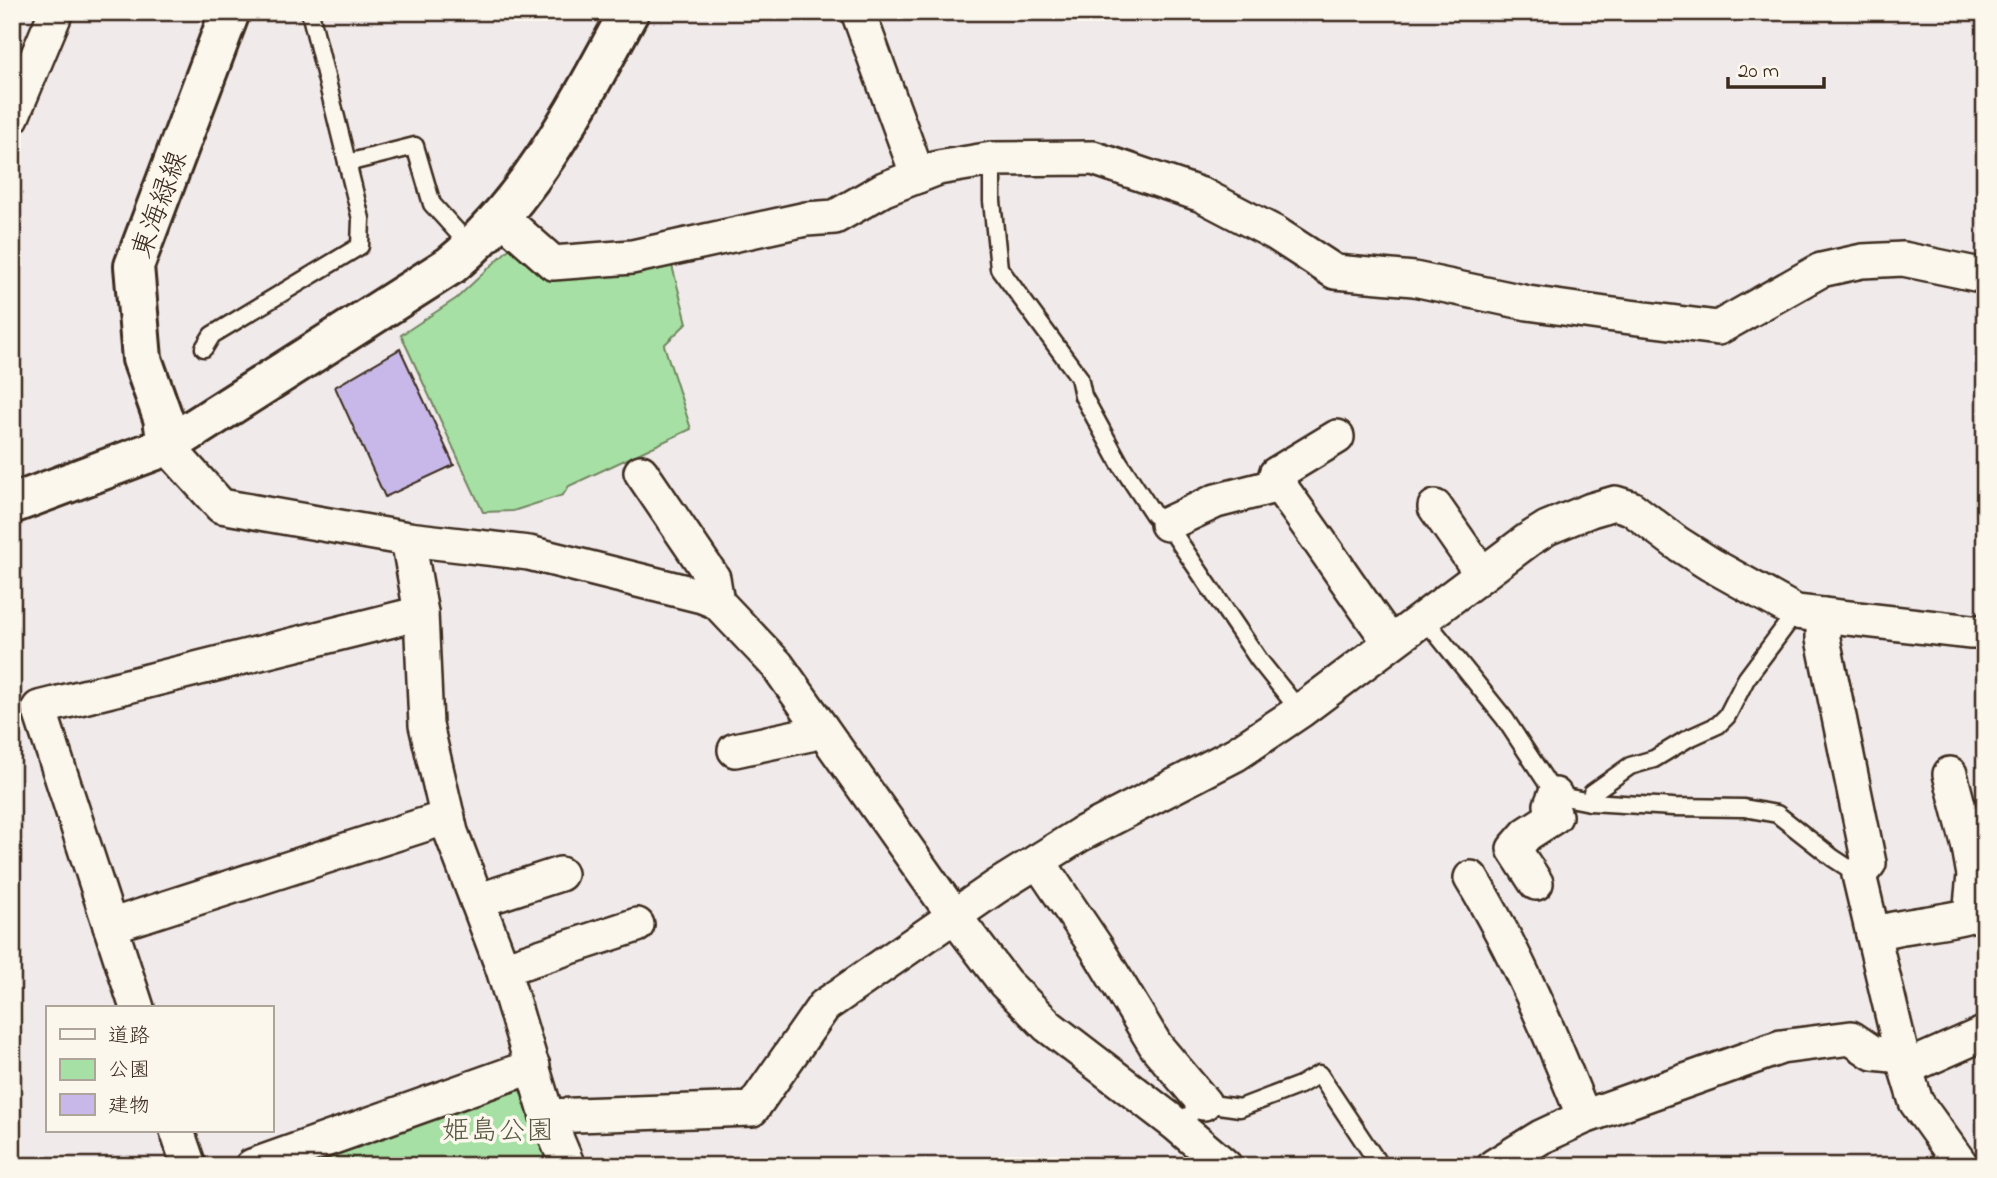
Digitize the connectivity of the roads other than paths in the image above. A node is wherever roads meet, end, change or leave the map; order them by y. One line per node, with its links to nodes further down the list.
1 (56, 12): 6 (street)
2 (230, 12): 15 (street, 東海緑線)
3 (310, 12): 8 (lane)
4 (629, 12): 10 (street)
5 (858, 12): 9 (street)
6 (12, 117)
7 (992, 159): 9 (street); 12 (street); 20 (lane)
8 (348, 163): 11 (lane); 13 (lane)
9 (918, 176): 10 (street)
10 (500, 216): 11 (street)
11 (472, 248): 15 (street)
12 (1985, 276)
13 (204, 348)
14 (1337, 437): 17 (street)
15 (167, 446): 18 (street); 21 (street)
16 (641, 472): 23 (street)
17 (1279, 485): 20 (street); 28 (street)
18 (12, 504)
19 (1435, 507): 22 (street)
20 (1167, 524): 29 (lane)
21 (408, 539): 23 (street); 24 (street)
22 (1481, 573): 25 (street); 26 (street)
23 (718, 602): 30 (street)
24 (421, 612): 35 (street); 45 (street)
25 (1810, 613): 27 (street); 34 (lane); 39 (street)
26 (1423, 617): 28 (street); 33 (lane)
27 (1985, 632)
28 (1390, 642): 29 (street)
29 (1300, 712): 37 (street)
30 (821, 727): 31 (street); 43 (street)
31 (735, 750)
32 (1950, 774): 36 (street)
33 (1555, 795): 34 (lane); 41 (street)
34 (1590, 802): 39 (lane)
35 (448, 817): 42 (street); 45 (street)
36 (1976, 837): 46 (street)
37 (1038, 861): 43 (street); 52 (street)
38 (559, 874): 42 (street)
39 (1859, 875): 46 (street)
40 (1471, 878): 54 (street)
41 (1536, 883)
42 (477, 901): 47 (street)
43 (955, 917): 53 (street); 55 (street)
44 (637, 925): 47 (street)
45 (110, 926): 48 (street)
46 (1873, 934): 50 (street)
47 (503, 969): 51 (street)
48 (136, 1006)
49 (1985, 1032): 50 (street)
50 (1904, 1062): 54 (street); 63 (street)
51 (533, 1066): 53 (street); 58 (street)
52 (1204, 1103): 55 (lane); 61 (lane)
53 (547, 1116): 59 (street)
54 (1584, 1117): 62 (street)
55 (1177, 1125): 60 (street)
56 (177, 1132): 57 (street)
57 (189, 1166)
58 (252, 1166)
59 (568, 1166)
60 (1225, 1166)
61 (1380, 1166)
62 (1494, 1166)
63 (1962, 1166)

